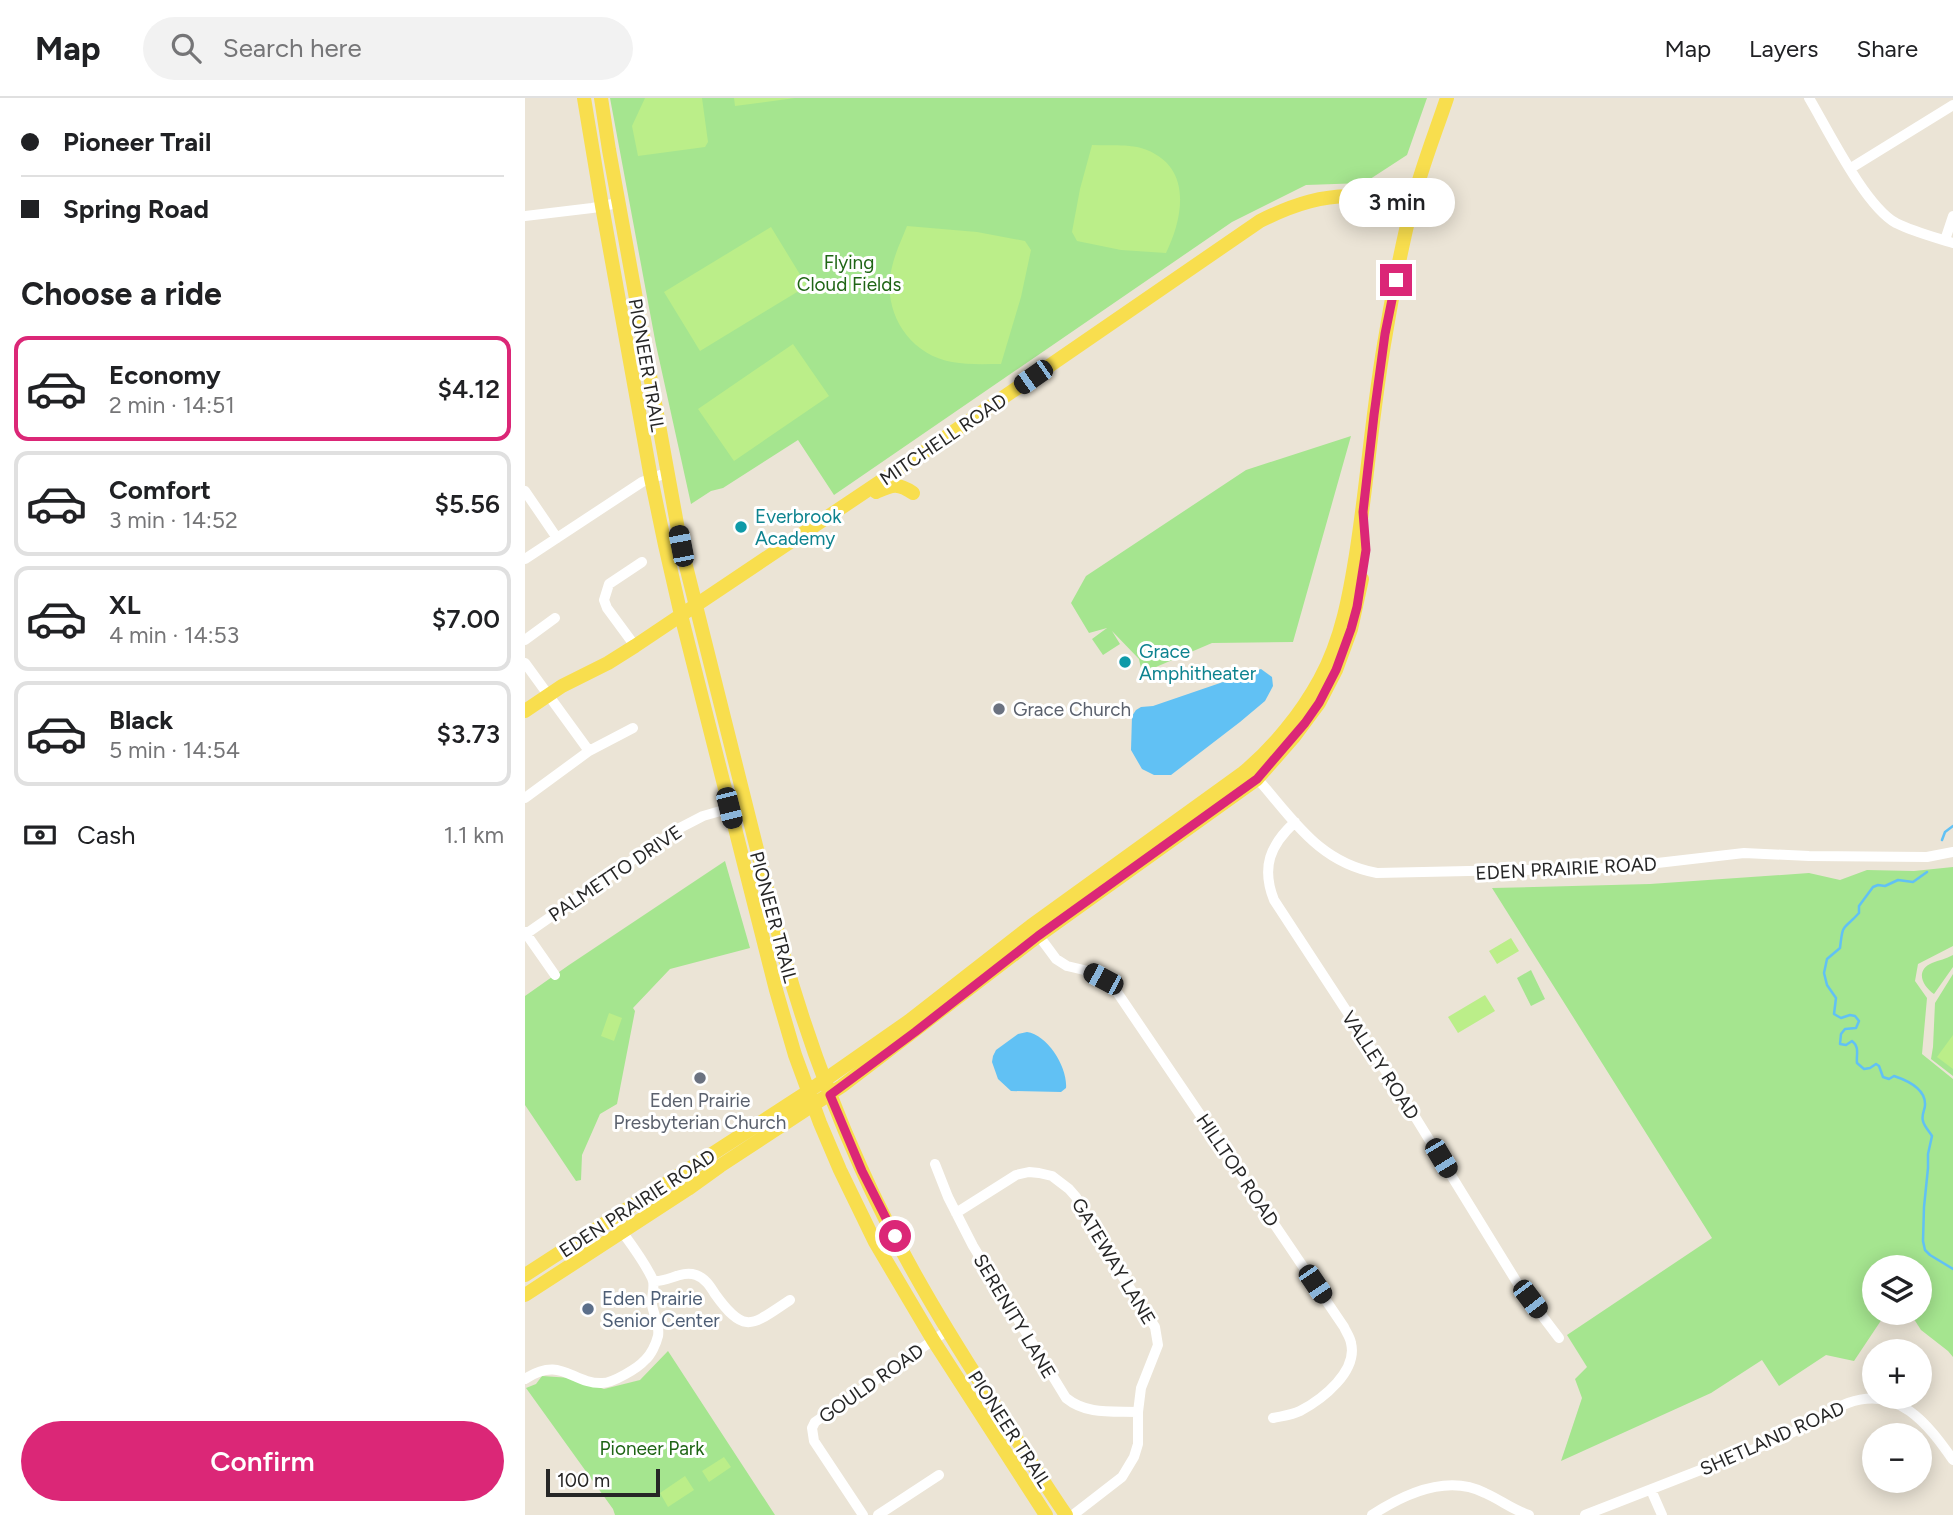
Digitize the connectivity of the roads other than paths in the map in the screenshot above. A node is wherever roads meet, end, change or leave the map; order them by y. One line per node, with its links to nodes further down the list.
1 (584, 98): 8 (main road, PIONEER TRAIL)
2 (601, 98): 7 (main road, PIONEER TRAIL)
3 (1447, 98): 9 (main road)
4 (1809, 98): 6 (street)
5 (1953, 105): 6 (street)
6 (1851, 169): 12 (street)
7 (618, 203): 8 (street); 13 (main road, PIONEER TRAIL)
8 (601, 206): 10 (street); 14 (main road, PIONEER TRAIL)
9 (1411, 206): 17 (main road, MITCHELL ROAD); 31 (main road)
10 (525, 216)
11 (1953, 216): 12 (street)
12 (1949, 242)
13 (666, 473): 14 (street); 21 (main road, PIONEER TRAIL)
14 (651, 478): 18 (street); 22 (main road, PIONEER TRAIL)
15 (525, 491): 18 (street)
16 (913, 493): 17 (main road)
17 (846, 505): 21 (main road, MITCHELL ROAD)
18 (557, 538): 19 (street)
19 (525, 559)
20 (642, 562): 25 (street)
21 (695, 604): 22 (main road, MITCHELL ROAD); 33 (main road, PIONEER TRAIL)
22 (681, 615): 25 (main road, MITCHELL ROAD); 34 (main road, PIONEER TRAIL)
23 (555, 618): 24 (street)
24 (525, 640)
25 (635, 646): 27 (main road, MITCHELL ROAD)
26 (525, 663): 27 (street)
27 (547, 696): 28 (main road, MITCHELL ROAD); 30 (street)
28 (525, 711)
29 (633, 728): 30 (street)
30 (589, 751): 32 (street)
31 (1252, 773): 35 (street, EDEN PRAIRIE ROAD); 37 (main road, EDEN PRAIRIE ROAD)
32 (525, 797)
33 (745, 804): 34 (street, PALMETTO DRIVE); 40 (main road, PIONEER TRAIL)
34 (729, 808): 38 (street, PALMETTO DRIVE); 42 (main road, PIONEER TRAIL)
35 (1295, 822): 36 (street, EDEN PRAIRIE ROAD); 52 (street, VALLEY ROAD)
36 (1953, 852)
37 (1035, 931): 40 (main road, EDEN PRAIRIE ROAD); 41 (main road, EDEN PRAIRIE ROAD); 56 (street, HILLTOP ROAD)
38 (526, 933): 39 (street)
39 (555, 975)
40 (824, 1080): 41 (main road, PIONEER TRAIL); 42 (main road, EDEN PRAIRIE ROAD)
41 (830, 1095): 42 (main road, EDEN PRAIRIE ROAD); 51 (main road, PIONEER TRAIL)
42 (811, 1098): 45 (main road, EDEN PRAIRIE ROAD); 46 (main road, EDEN PRAIRIE ROAD); 53 (main road, PIONEER TRAIL)
43 (935, 1164): 44 (street, SERENITY LANE)
44 (957, 1213): 55 (street, SERENITY LANE); 55 (street, GATEWAY LANE)
45 (613, 1219): 46 (street); 47 (main road, EDEN PRAIRIE ROAD)
46 (622, 1232): 48 (street); 49 (main road, EDEN PRAIRIE ROAD)
47 (525, 1275)
48 (654, 1281): 50 (street); 54 (street)
49 (525, 1295)
50 (790, 1300)
51 (948, 1330): 53 (street, GOULD ROAD); 63 (main road, PIONEER TRAIL)
52 (1559, 1338)
53 (933, 1340): 60 (street, GOULD ROAD); 62 (main road, PIONEER TRAIL)
54 (525, 1379)
55 (1138, 1412): 64 (street, GATEWAY LANE)
56 (1273, 1418)
57 (1953, 1460): 59 (street, SHETLAND ROAD)
58 (939, 1475): 61 (street)
59 (1651, 1490): 67 (street, SHETLAND ROAD); 68 (street)
60 (863, 1515)
61 (878, 1515)
62 (1046, 1515)
63 (1066, 1515)
64 (1073, 1515)
65 (1372, 1515): 66 (street)
66 (1529, 1515)
67 (1584, 1515)
68 (1662, 1515)

